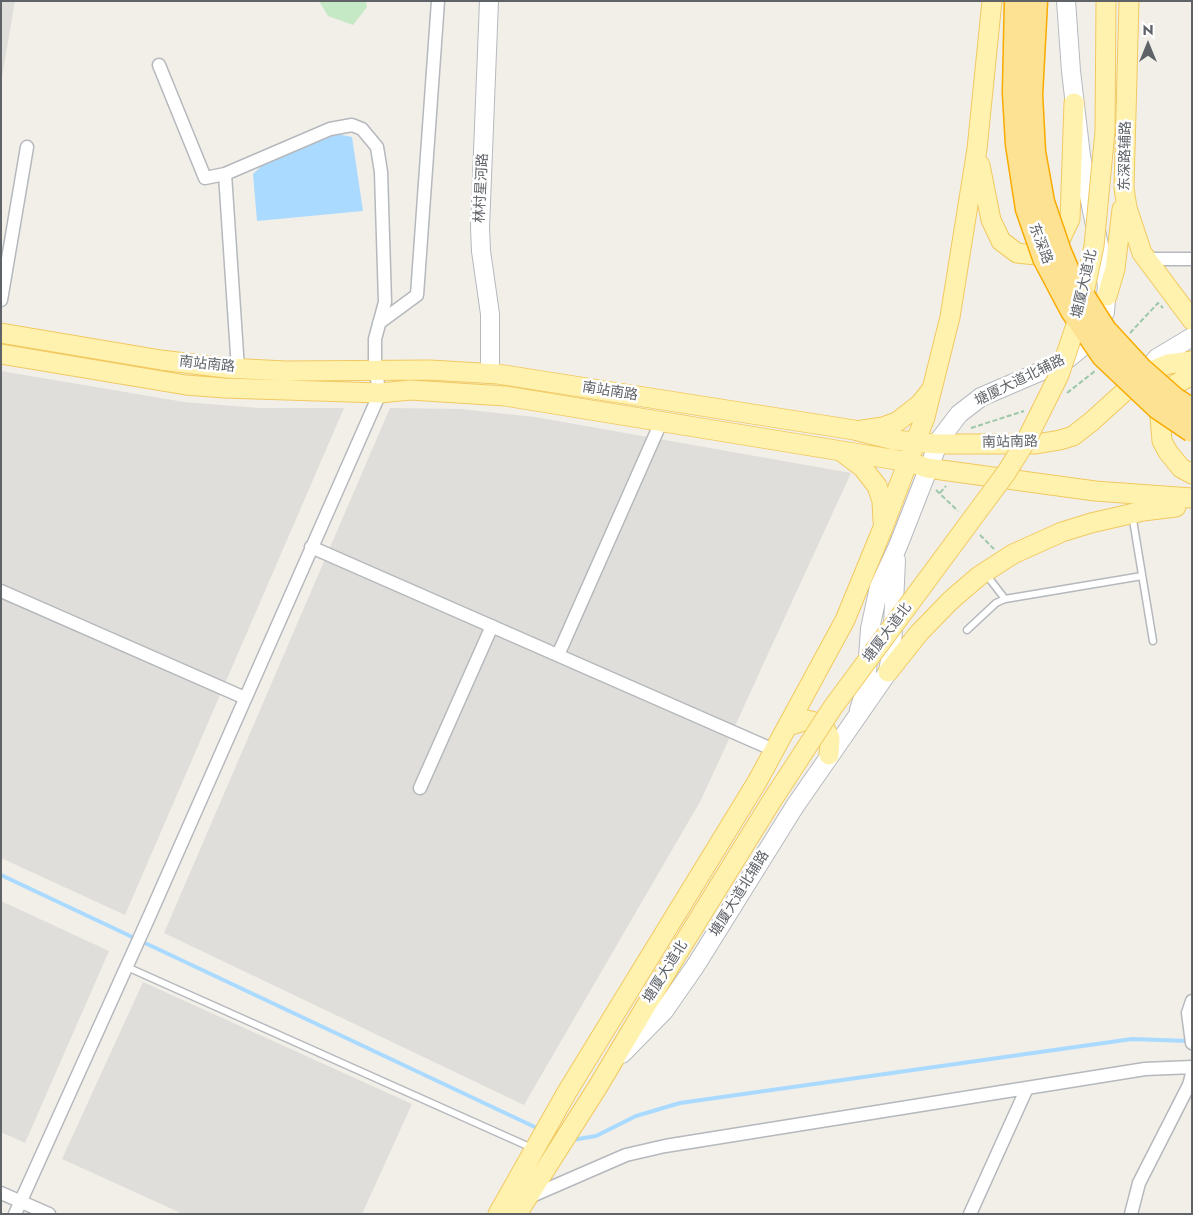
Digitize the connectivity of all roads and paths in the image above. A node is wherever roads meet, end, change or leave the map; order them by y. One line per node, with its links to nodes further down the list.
1 (438, 1): 22 (street)
2 (489, 1): 31 (main road, 林村星河路)
3 (992, 1): 12 (main road, 塘厦大道北)
4 (1016, 1): 42 (highway, 东深路, bridge)
5 (1036, 1): 38 (highway, 东深路, bridge)
6 (1066, 1): 10 (main road, 塘厦大道北辅路)
7 (1106, 1): 74 (main road, 塘厦大道北, bridge)
8 (1129, 1): 14 (main road, 东深路辅路)
9 (159, 65): 13 (street)
10 (1074, 103): 12 (main road); 17 (main road, 塘厦大道北辅路)
11 (27, 147): 18 (street)
12 (977, 149): 34 (main road, 塘厦大道北)
13 (225, 174): 22 (street); 29 (street)
14 (1124, 188): 15 (main road, 东深路辅路); 17 (main road)
15 (1148, 259): 16 (street); 19 (main road, 东深路辅路)
16 (1192, 259)
17 (1107, 296): 44 (main road, 塘厦大道北辅路)
18 (1, 300)
19 (1169, 303): 20 (main road); 21 (main road, 东深路辅路); 25 (path)
20 (1192, 309)
21 (1192, 320)
22 (379, 323): 30 (street)
23 (1, 332): 29 (main road, 南站南路)
24 (1192, 337): 32 (main road)
25 (1126, 338)
26 (1, 354): 35 (main road, 南站南路)
27 (1192, 361): 32 (main road, 南站南路)
28 (1099, 367): 36 (path)
29 (238, 369): 30 (main road, 南站南路)
30 (375, 370): 31 (main road, 南站南路); 35 (street)
31 (490, 373): 40 (main road, 南站南路)
32 (1144, 374): 44 (main road, 南站南路)
33 (1192, 375): 48 (main road)
34 (934, 385): 40 (main road); 43 (main road, 塘厦大道北)
35 (380, 393): 39 (main road, 南站南路); 54 (street)
36 (1062, 396)
37 (1027, 410): 41 (path)
38 (1192, 410)
39 (662, 420): 45 (main road, 南站南路); 62 (street)
40 (854, 430): 43 (main road, 南站南路)
41 (966, 430)
42 (1192, 431)
43 (916, 443): 44 (main road, 南站南路); 46 (main road, 塘厦大道北)
44 (937, 444): 47 (main road, 塘厦大道北辅路)
45 (838, 450): 46 (main road, 南站南路); 52 (main road)
46 (909, 462): 47 (main road, 南站南路); 52 (main road, 塘厦大道北)
47 (927, 468): 49 (main road, 南站南路); 53 (main road, 塘厦大道北辅路)
48 (1192, 474)
49 (1192, 498)
50 (1192, 506): 51 (main road)
51 (1132, 513): 55 (main road); 56 (lane)
52 (882, 530): 66 (main road, 塘厦大道北)
53 (898, 546): 63 (main road, 塘厦大道北辅路); 65 (main road, 塘厦大道北辅路)
54 (312, 547): 59 (street); 64 (street)
55 (984, 572): 58 (lane); 63 (main road)
56 (1142, 576): 58 (lane); 61 (lane)
57 (1, 591): 64 (street)
58 (1006, 598): 60 (lane)
59 (492, 626): 62 (street); 69 (street)
60 (967, 630)
61 (1153, 641)
62 (558, 655): 67 (street)
63 (888, 672): 65 (main road, 塘厦大道北辅路)
64 (245, 698): 70 (street)
65 (859, 710): 68 (main road, 塘厦大道北辅路)
66 (788, 726): 67 (main road, 塘厦大道北); 68 (main road)
67 (774, 750): 77 (main road, 塘厦大道北)
68 (829, 755): 74 (main road, 塘厦大道北辅路)
69 (420, 788)
70 (127, 967): 77 (lane); 79 (street)
71 (1192, 1001): 72 (street)
72 (1192, 1043)
73 (1192, 1067): 76 (street)
74 (608, 1069): 80 (main road, 塘厦大道北)
75 (1192, 1074): 85 (street)
76 (1027, 1088): 80 (street); 84 (street)
77 (535, 1146): 83 (main road, 塘厦大道北)
78 (1, 1193): 79 (street)
79 (21, 1201): 81 (street); 82 (street)
80 (521, 1206)
81 (15, 1214)
82 (49, 1214)
83 (498, 1214)
84 (970, 1214)
85 (1130, 1214)

